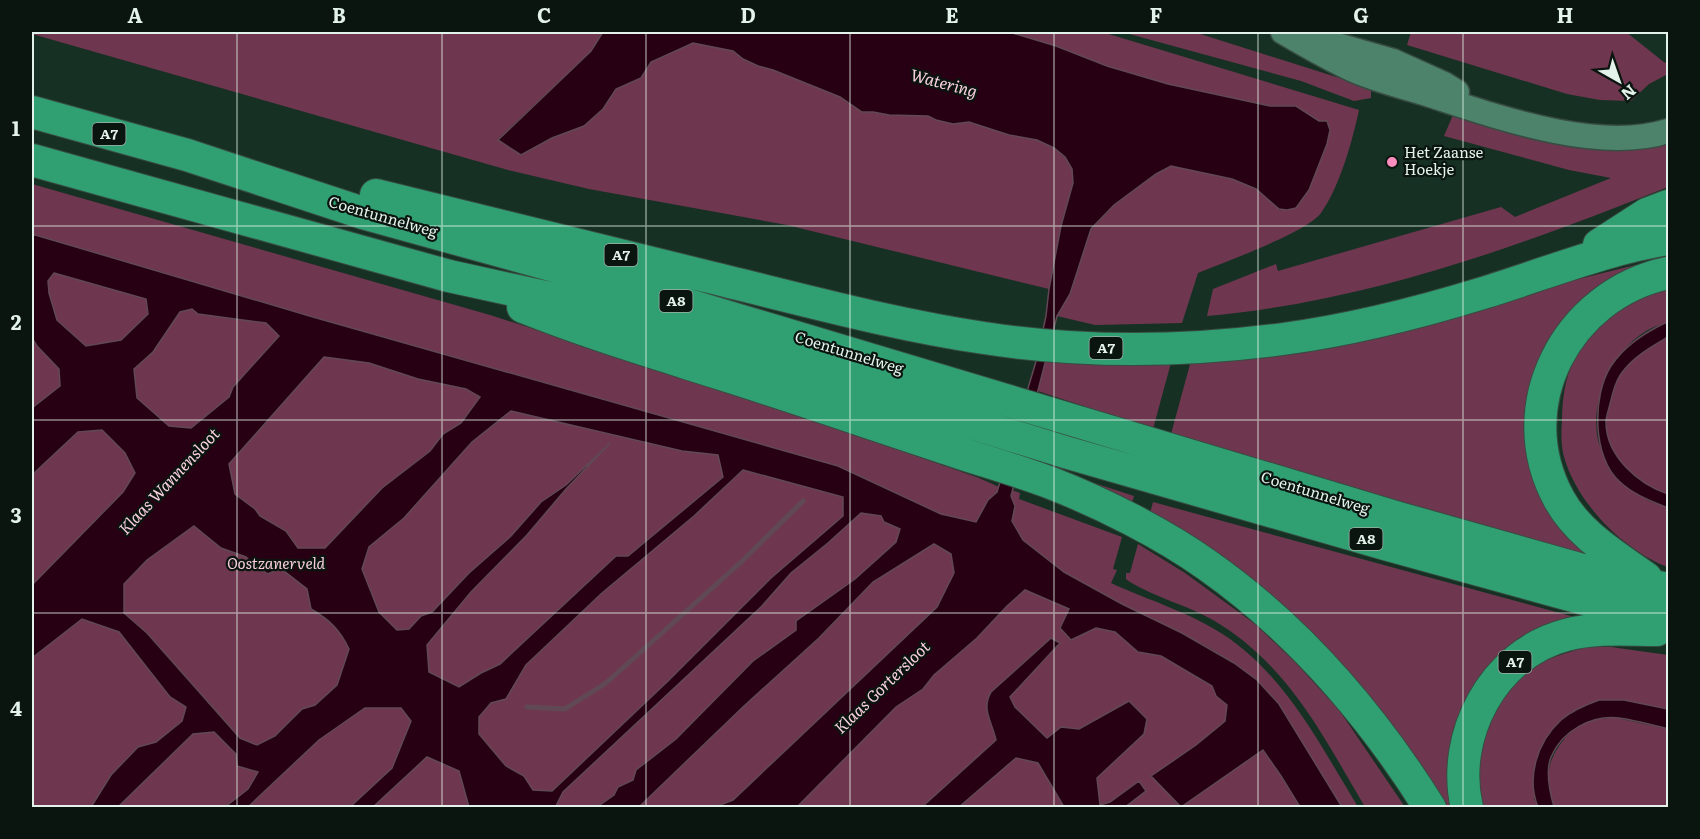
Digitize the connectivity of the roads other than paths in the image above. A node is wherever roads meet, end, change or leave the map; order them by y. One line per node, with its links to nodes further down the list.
1 (1283, 32): 3 (main road)
2 (1291, 32): 3 (main road)
3 (1390, 71): 5 (main road)
4 (32, 112): 6 (highway, Coentunnelweg / A7)
5 (1668, 131)
6 (187, 155): 10 (highway, A7); 13 (highway, Coentunnelweg / A8)
7 (32, 160): 12 (highway, Coentunnelweg / A8)
8 (1668, 206): 10 (highway, A7)
9 (1668, 239): 10 (highway, A7)
10 (1569, 265)
11 (1668, 273): 13 (highway, A8)
12 (449, 276): 14 (highway, Coentunnelweg / A8); 16 (highway, A8)
13 (1664, 588)
14 (1668, 622)
15 (1668, 630): 17 (highway, A7)
16 (1430, 807)
17 (1467, 807)

